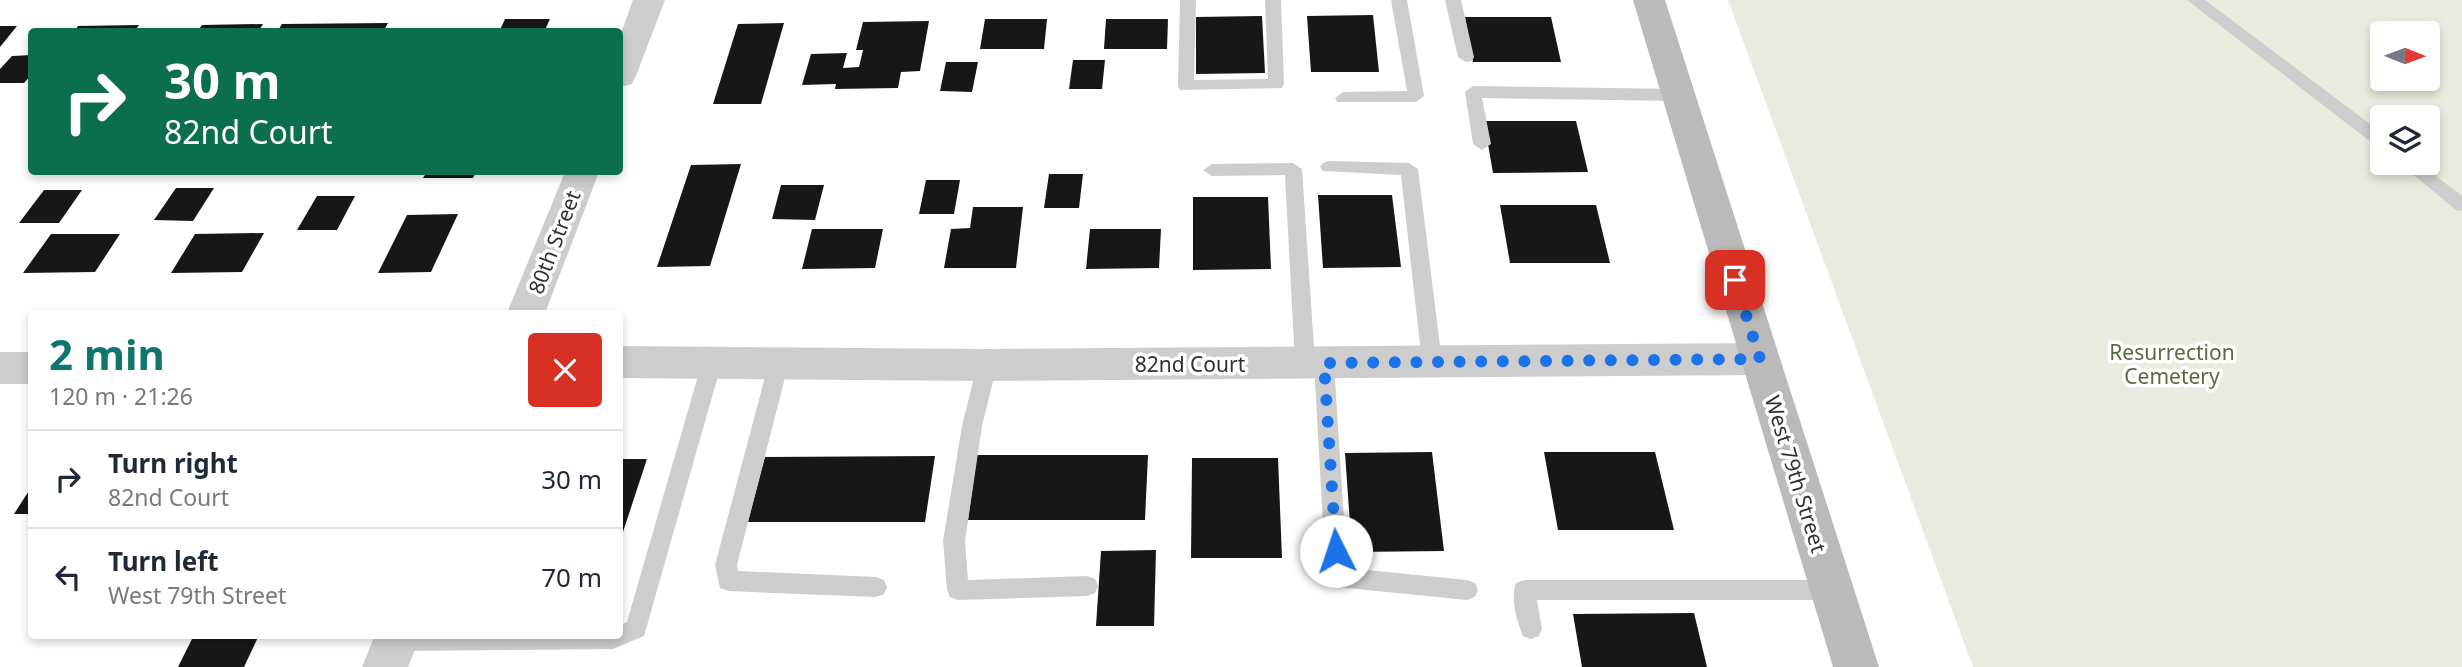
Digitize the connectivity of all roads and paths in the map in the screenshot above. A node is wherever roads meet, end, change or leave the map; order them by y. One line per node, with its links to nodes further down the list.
1 (649, 0): 9 (street)
2 (1188, 0): 3 (lane)
3 (1273, 0)
4 (1399, 0): 11 (lane)
5 (1453, 0): 8 (lane)
6 (1649, 0): 10 (main road, West 79th Street)
7 (2195, 0): 12 (lane)
8 (1466, 57)
9 (623, 68)
10 (1678, 95): 13 (lane); 20 (main road, West 79th Street)
11 (1343, 98)
12 (2370, 133)
13 (1482, 144)
14 (1329, 167): 24 (lane)
15 (1212, 170): 25 (lane)
16 (581, 175): 19 (street, 80th Street)
17 (2423, 175): 18 (lane)
18 (2462, 205)
19 (527, 310)
20 (1760, 359): 24 (street, 82nd Court); 32 (main road, West 79th Street)
21 (623, 362): 22 (street, 82nd Court)
22 (712, 362): 23 (street, 82nd Court); 34 (lane)
23 (779, 362): 26 (street, 82nd Court); 30 (lane)
24 (1432, 362): 25 (street, 82nd Court)
25 (1314, 363): 26 (street, 82nd Court); 31 (lane)
26 (987, 365): 29 (lane)
27 (0, 368): 28 (street)
28 (28, 368)
29 (1087, 586)
30 (876, 587)
31 (1467, 590)
32 (1832, 590): 33 (lane); 37 (main road, West 79th Street)
33 (1531, 629)
34 (623, 634)
35 (589, 639): 36 (lane)
36 (393, 647)
37 (1856, 667)

